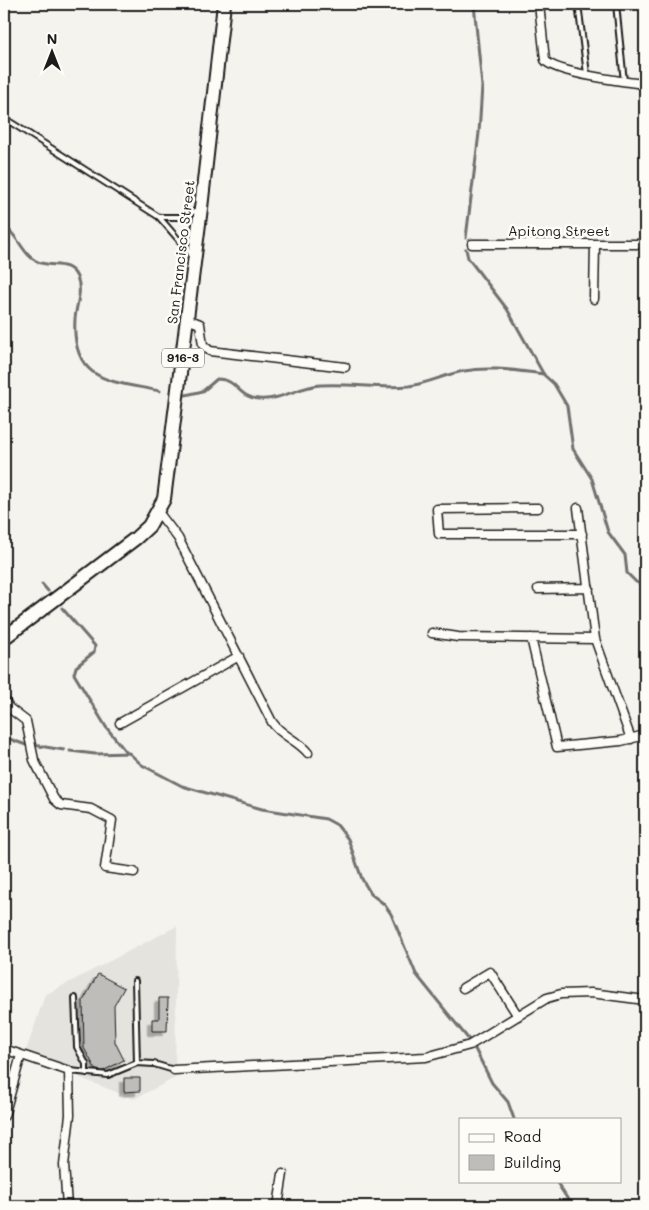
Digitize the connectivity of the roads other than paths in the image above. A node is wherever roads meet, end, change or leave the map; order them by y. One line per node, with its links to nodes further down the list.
1 (224, 4): 9 (main road, San Francisco Street / 916-3)
2 (539, 4): 5 (street)
3 (578, 4): 5 (lane)
4 (616, 4): 6 (lane)
5 (586, 74): 6 (street)
6 (624, 82): 7 (street)
7 (645, 84)
8 (4, 118): 10 (lane)
9 (201, 208): 10 (lane); 14 (main road, San Francisco Street / 916-3)
10 (159, 217): 14 (lane)
11 (472, 244): 12 (street, Apitong Street)
12 (594, 244): 13 (street, Apitong Street); 15 (street)
13 (645, 244)
14 (195, 258): 16 (main road, San Francisco Street / 916-3)
15 (594, 299)
16 (187, 319): 17 (street); 20 (main road, San Francisco Street / 916-3)
17 (345, 367)
18 (538, 508): 21 (street)
19 (578, 508): 21 (street)
20 (158, 512): 25 (main road, San Francisco Street / 916-3); 28 (street)
21 (582, 534): 23 (street)
22 (538, 588): 23 (street)
23 (589, 588): 27 (street)
24 (432, 633): 26 (street)
25 (4, 638)
26 (531, 638): 27 (street); 32 (street)
27 (595, 639): 32 (street)
28 (238, 656): 30 (street); 33 (street)
29 (4, 700): 34 (street)
30 (120, 723)
31 (645, 736): 32 (street)
32 (631, 739)
33 (308, 753)
34 (134, 872)
35 (135, 981): 42 (lane)
36 (463, 988): 39 (street)
37 (75, 998): 45 (lane)
38 (645, 1000): 39 (street)
39 (518, 1016): 43 (street)
40 (4, 1049): 41 (street)
41 (21, 1055): 44 (street); 46 (street)
42 (137, 1063): 43 (lane); 45 (lane)
43 (174, 1070)
44 (69, 1071): 45 (lane); 48 (street)
45 (86, 1073)
46 (4, 1116)
47 (283, 1174): 49 (street)
48 (67, 1206)
49 (278, 1206)

